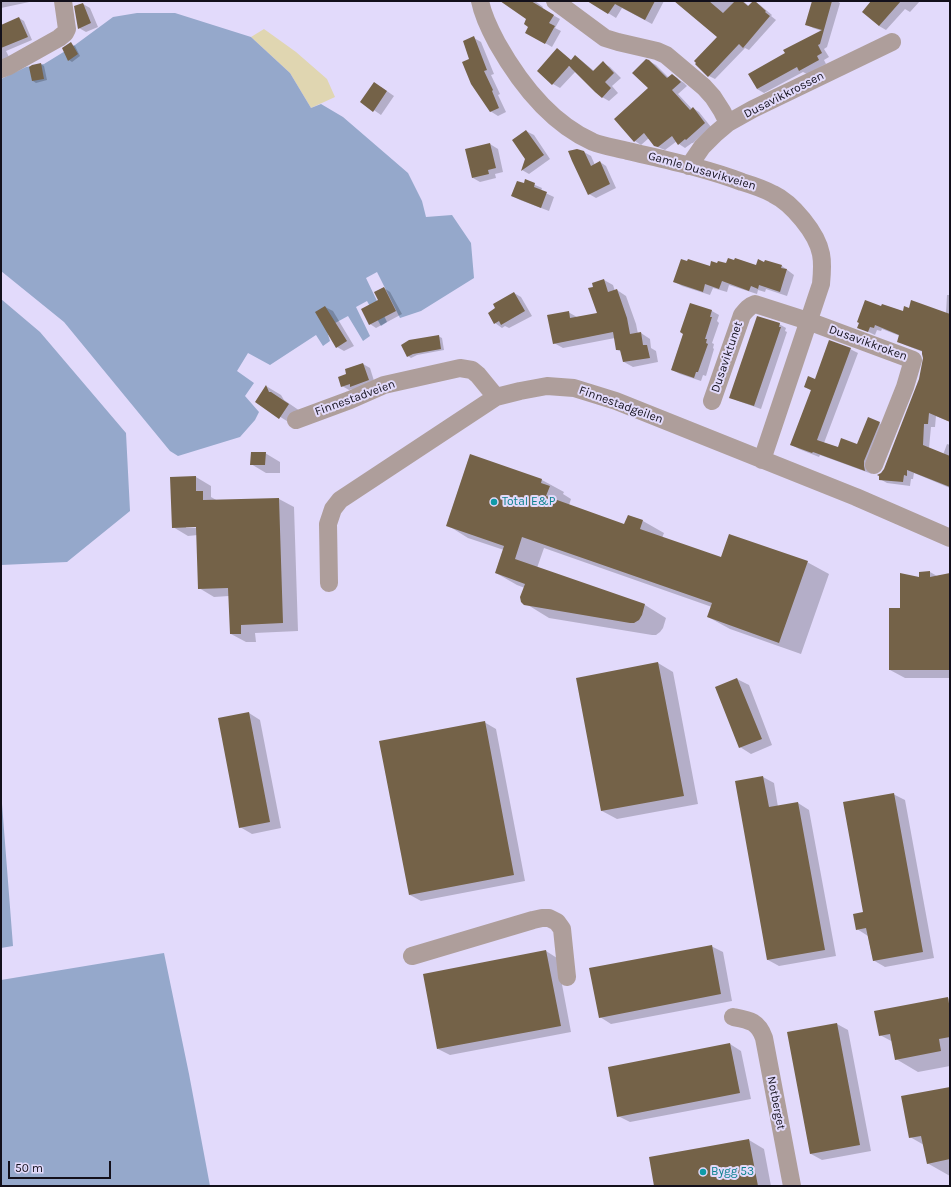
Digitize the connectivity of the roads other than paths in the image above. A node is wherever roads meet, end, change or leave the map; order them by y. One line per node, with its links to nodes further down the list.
1 (63, 1): 5 (street)
2 (480, 1): 7 (street, Gamle Dusavikveien)
3 (555, 1): 6 (street)
4 (892, 42): 6 (street, Dusavikkrossen)
5 (1, 69)
6 (728, 123): 7 (street, Dusavikkrossen)
7 (690, 166): 8 (street, Gamle Dusavikveien)
8 (808, 321): 10 (street, Dusaviktunet); 12 (street, Gamle Dusavikveien); 13 (street, Dusavikkroken)
9 (496, 397): 11 (street, Finnestadveien); 12 (street, Finnestadgeilen); 15 (street, Finnestadgeilen)
10 (712, 401)
11 (296, 420)
12 (762, 460): 14 (street, Finnestadgeilen)
13 (874, 465)
14 (949, 535)
15 (329, 583)
16 (412, 956): 17 (street)
17 (566, 977)
18 (733, 1017): 19 (street, Notberget)
19 (792, 1186)

